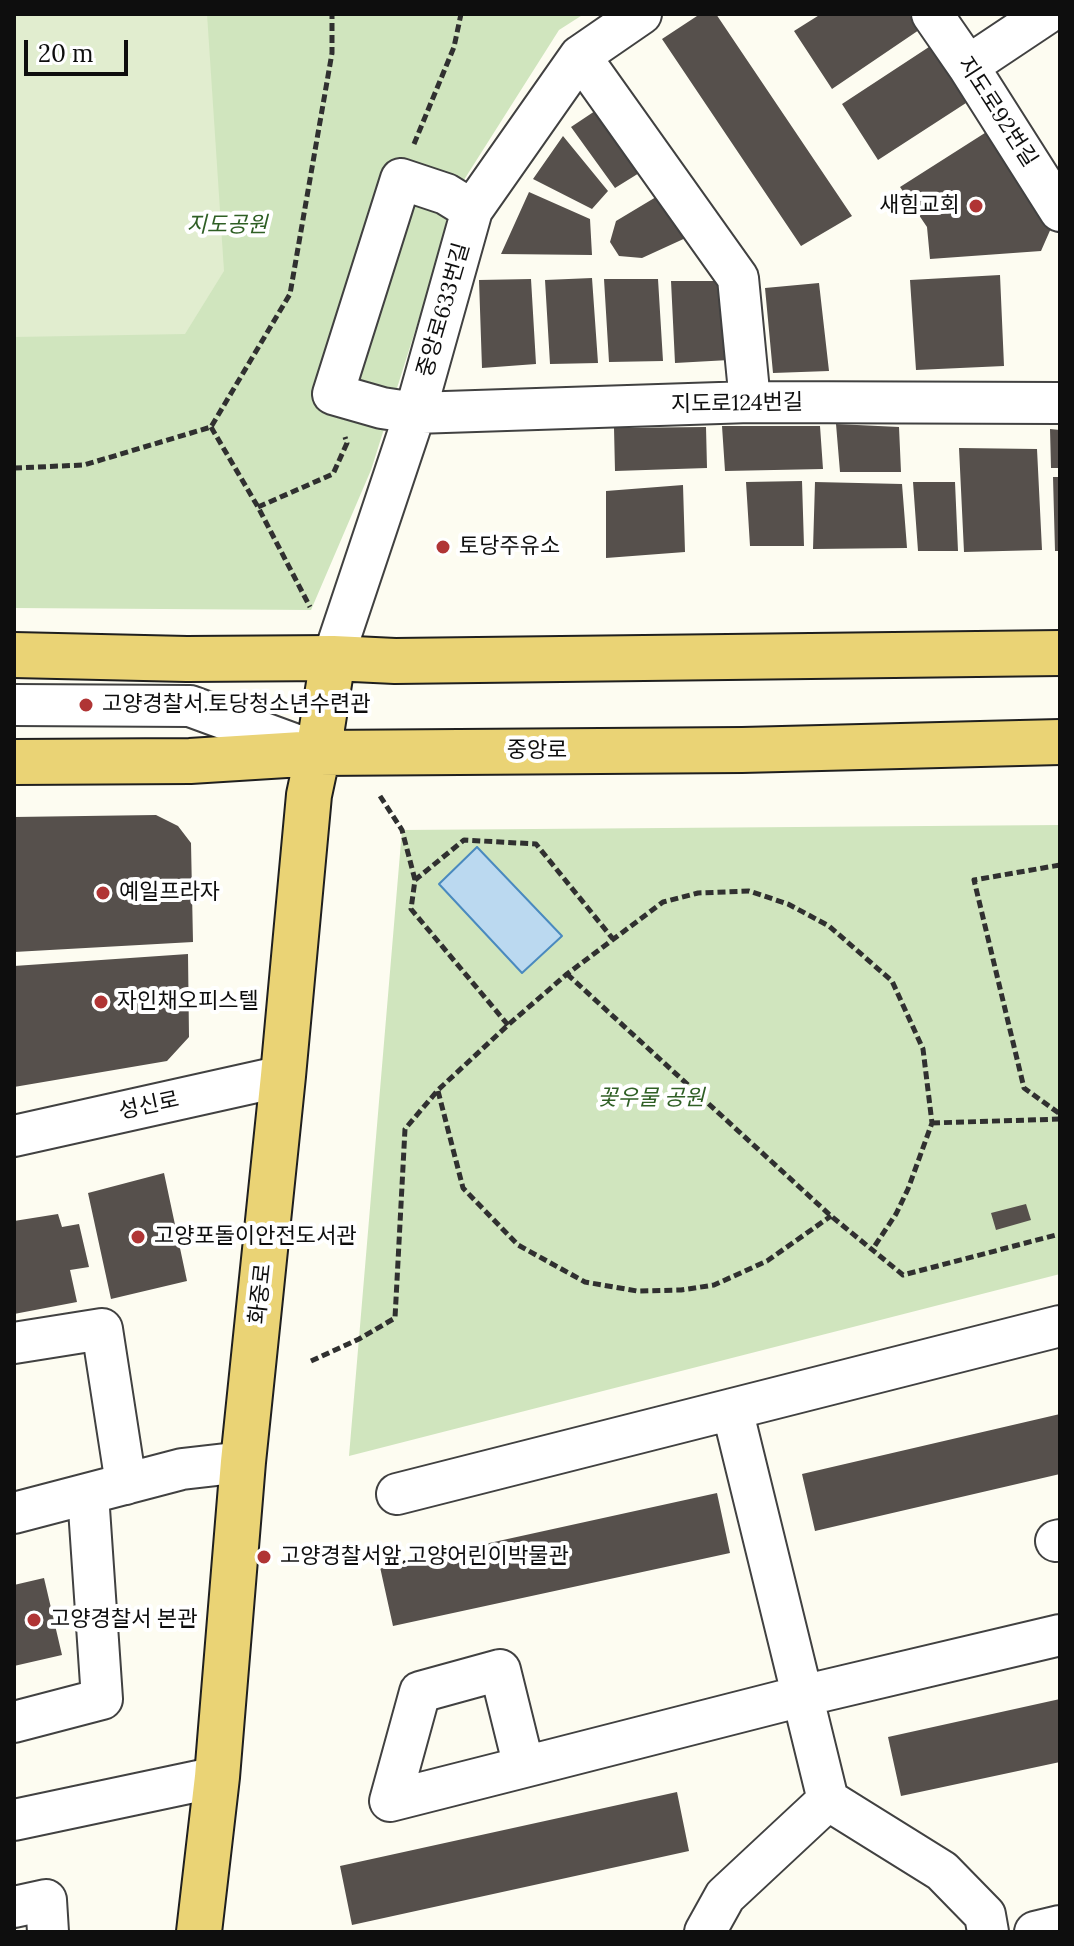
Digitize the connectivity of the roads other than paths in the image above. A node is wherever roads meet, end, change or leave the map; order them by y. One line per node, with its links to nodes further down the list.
1 (641, 14): 4 (street, 중앙로633번길)
2 (932, 14): 5 (street, 지도로92번길)
3 (1046, 14): 5 (street)
4 (580, 56): 6 (street, 중앙로633번길); 8 (street)
5 (968, 66): 7 (street, 지도로92번길)
6 (472, 210): 10 (street, 중앙로633번길); 10 (street, 지도로124번길)
7 (1060, 211)
8 (750, 402): 9 (street, 지도로124번길); 10 (street, 지도로124번길)
9 (1060, 403)
10 (415, 413): 15 (street, 중앙로633번길)
11 (1060, 623): 14 (main road)
12 (1060, 653): 14 (main road)
13 (14, 655): 15 (main road)
14 (834, 656): 15 (main road)
15 (333, 658): 19 (main road, 화중로)
16 (14, 705): 19 (street)
17 (1060, 742): 18 (main road, 중앙로)
18 (742, 750): 19 (main road, 중앙로); 21 (main road)
19 (318, 753): 20 (main road, 중앙로); 22 (main road, 화중로)
20 (14, 762)
21 (1060, 767)
22 (283, 1076): 23 (street, 성신로); 27 (main road, 화중로)
23 (14, 1136)
24 (1060, 1326): 26 (street)
25 (14, 1343): 28 (street)
26 (732, 1409): 30 (street); 33 (street)
27 (243, 1462): 28 (street); 36 (main road, 화중로)
28 (126, 1484): 29 (street)
29 (88, 1494): 31 (street); 34 (street)
30 (397, 1494)
31 (14, 1513)
32 (1060, 1635): 33 (street)
33 (802, 1696): 35 (street); 37 (street)
34 (14, 1722)
35 (524, 1767)
36 (217, 1777): 38 (street); 42 (main road, 화중로)
37 (828, 1800): 43 (street); 44 (street)
38 (14, 1820)
39 (14, 1907): 41 (street)
40 (1060, 1926): 45 (street)
41 (48, 1932)
42 (199, 1932)
43 (705, 1932)
44 (988, 1932)
45 (1035, 1932)

